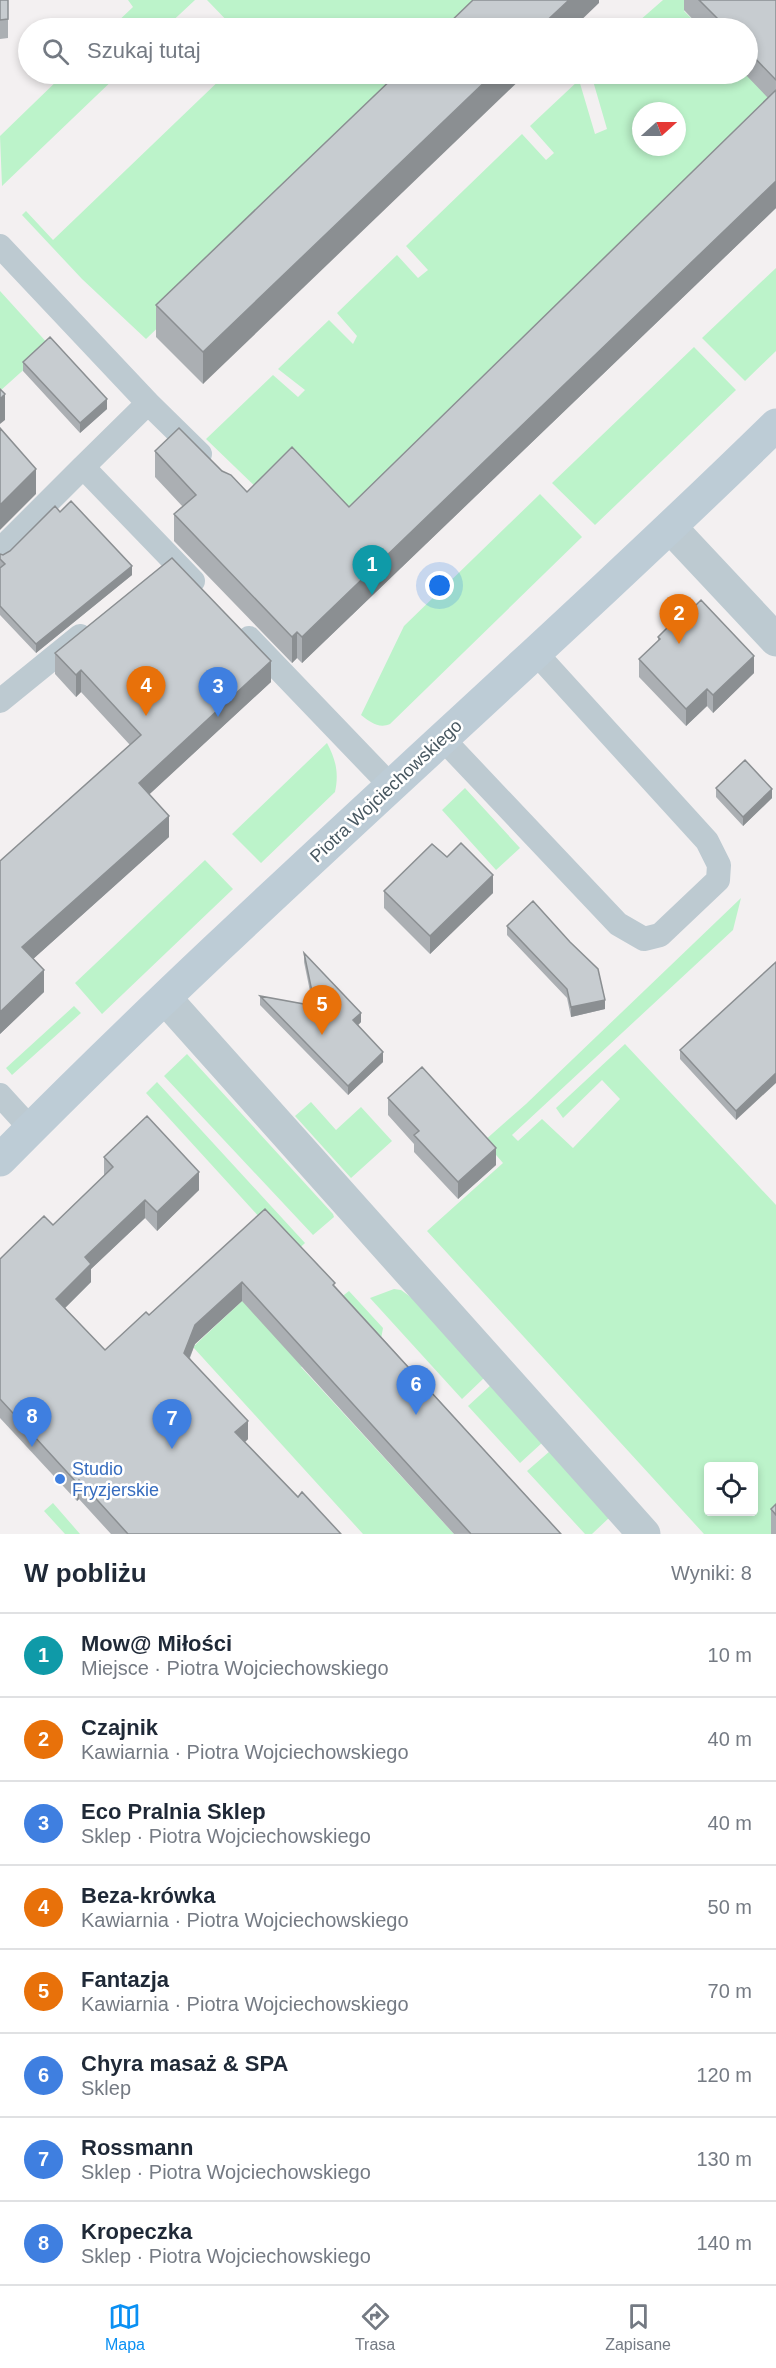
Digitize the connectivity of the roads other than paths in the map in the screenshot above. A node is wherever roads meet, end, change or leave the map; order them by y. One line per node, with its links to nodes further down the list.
1 (0, 246): 2 (lane)
2 (148, 403): 4 (lane); 5 (lane)
3 (776, 425): 6 (street, Piotra Wojciechowskiego)
4 (83, 467): 7 (lane); 8 (lane)
5 (214, 469)
6 (671, 528): 11 (street); 12 (street, Piotra Wojciechowskiego)
7 (0, 550)
8 (213, 601)
9 (100, 620): 13 (lane)
10 (236, 625): 15 (lane)
11 (776, 640)
12 (535, 652): 14 (street, Piotra Wojciechowskiego); 14 (lane)
13 (0, 701)
14 (442, 738): 15 (street, Piotra Wojciechowskiego)
15 (391, 786): 16 (street, Piotra Wojciechowskiego)
16 (165, 998): 18 (street, Piotra Wojciechowskiego); 20 (street)
17 (0, 1095): 18 (lane)
18 (31, 1129): 19 (street, Piotra Wojciechowskiego)
19 (0, 1160)
20 (644, 1534)

